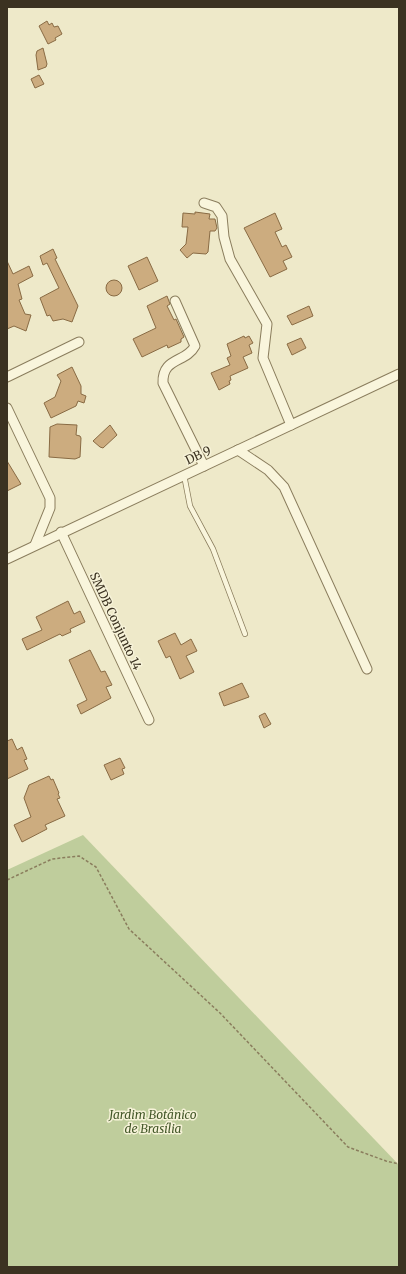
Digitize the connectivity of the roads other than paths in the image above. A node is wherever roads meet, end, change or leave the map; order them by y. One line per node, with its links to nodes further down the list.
1 (204, 203): 7 (street)
2 (175, 301): 9 (street)
3 (79, 342): 5 (street)
4 (399, 374): 7 (street, DB 9)
5 (7, 377)
6 (7, 408): 12 (street)
7 (291, 425): 8 (street, DB 9)
8 (238, 450): 9 (street, DB 9); 15 (street)
9 (204, 466): 10 (street, DB 9)
10 (184, 475): 11 (street, DB 9); 14 (lane)
11 (61, 532): 12 (street, DB 9); 16 (street, SMDB Conjunto 14)
12 (36, 546): 13 (street, DB 9)
13 (7, 559)
14 (245, 634)
15 (367, 669)
16 (149, 720)

